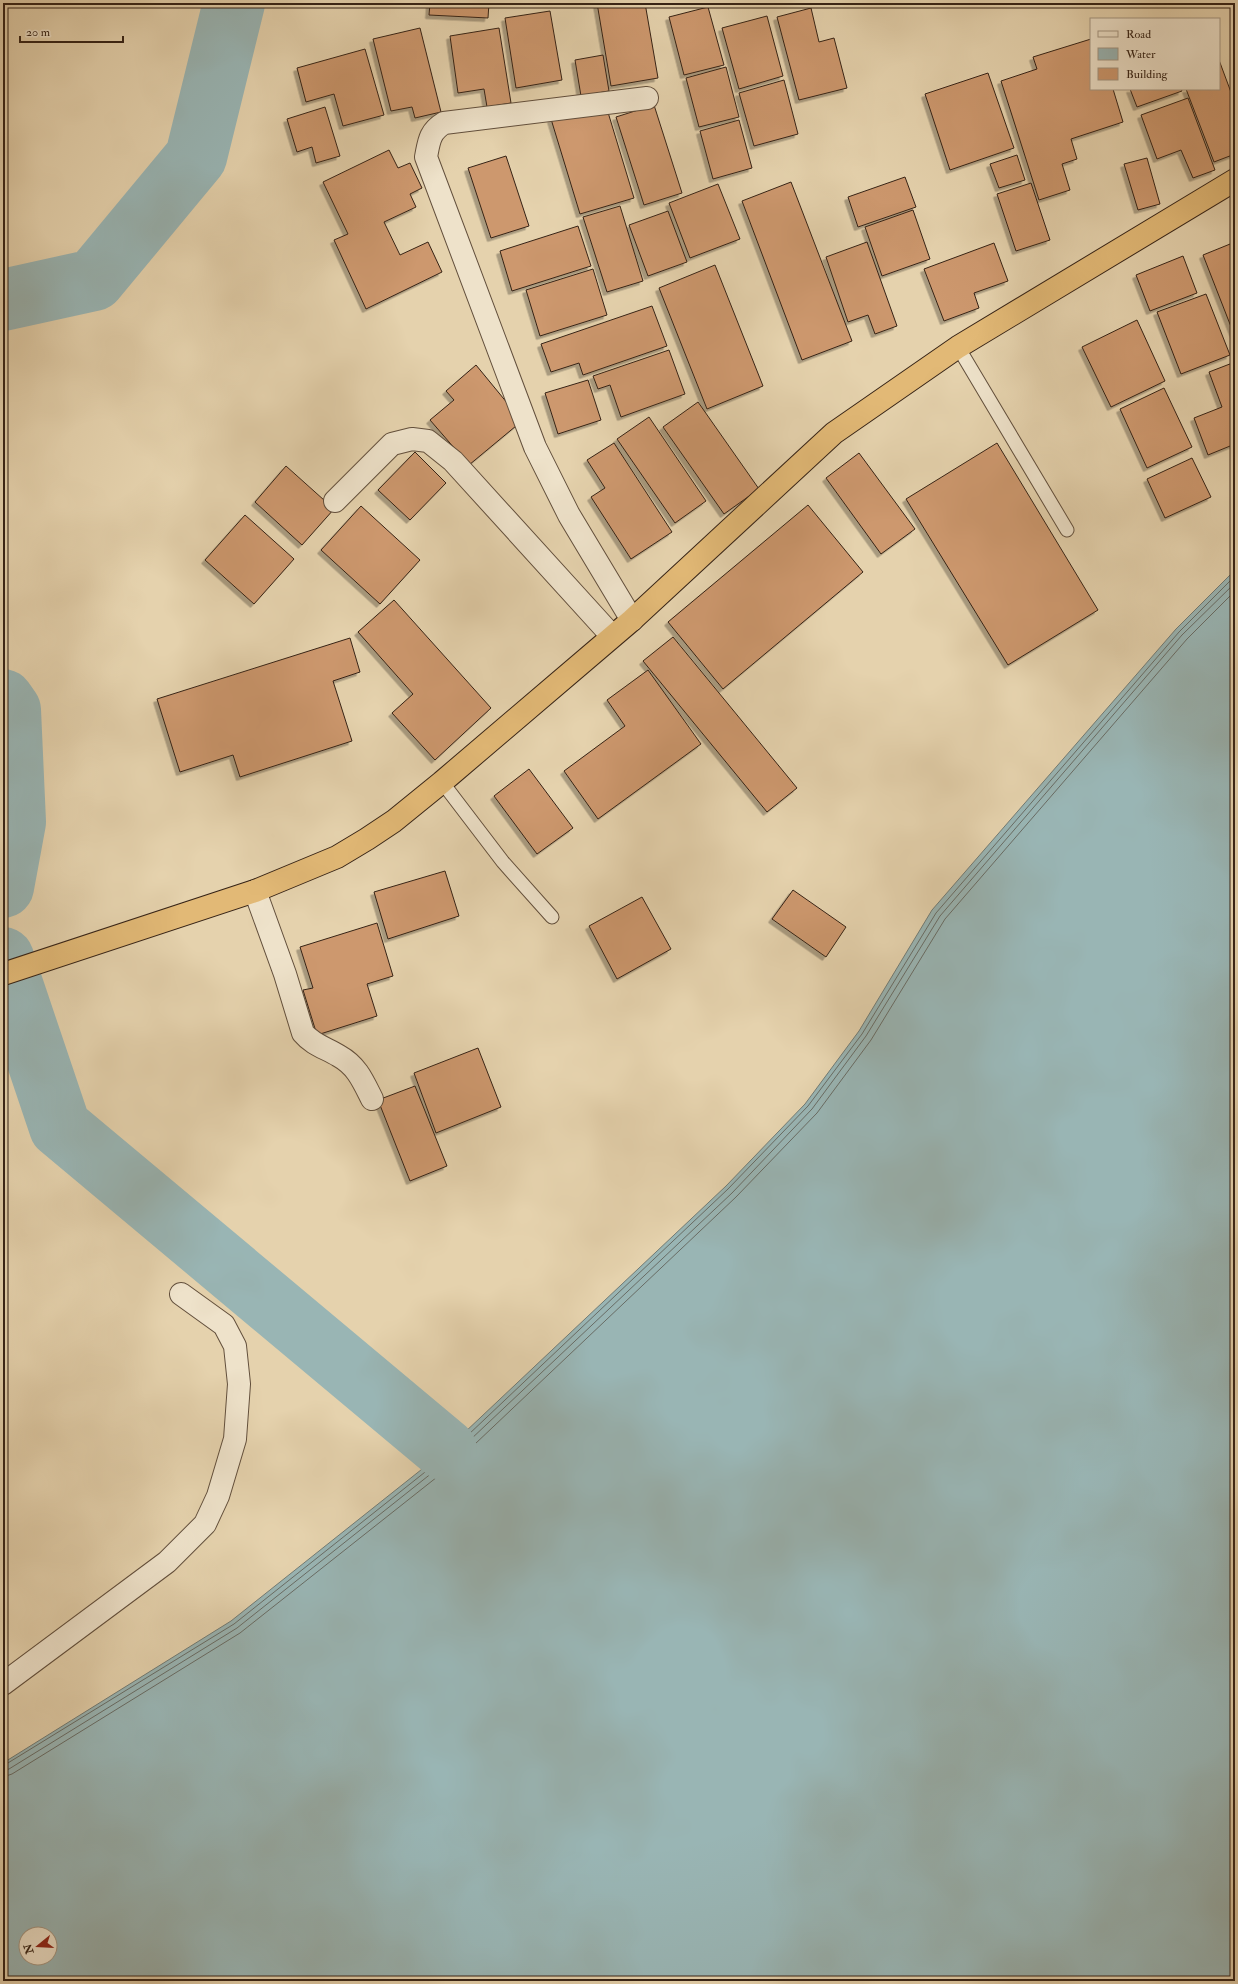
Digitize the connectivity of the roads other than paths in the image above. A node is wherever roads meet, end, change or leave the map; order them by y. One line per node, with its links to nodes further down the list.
1 (647, 98): 6 (street)
2 (1235, 180): 3 (highway)
3 (958, 347): 5 (lane); 6 (highway)
4 (335, 501): 7 (street)
5 (1067, 530)
6 (632, 620): 7 (highway)
7 (612, 636): 8 (highway)
8 (442, 782): 9 (highway); 10 (lane)
9 (255, 891): 11 (highway); 12 (street)
10 (552, 917)
11 (3, 974)
12 (372, 1099)
13 (181, 1294): 14 (street)
14 (3, 1684)

